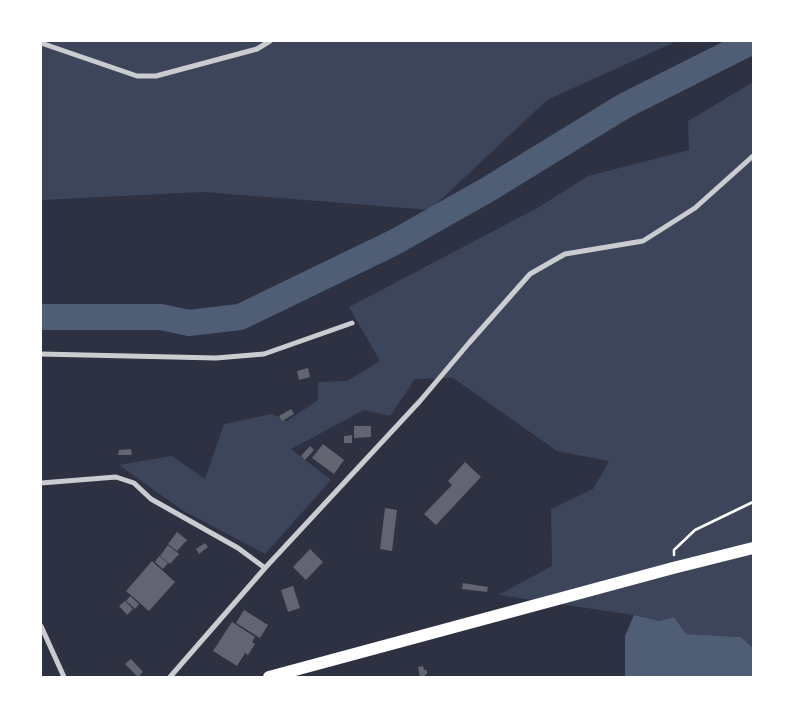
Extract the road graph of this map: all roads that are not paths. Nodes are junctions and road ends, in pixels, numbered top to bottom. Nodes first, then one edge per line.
1 (270, 41) edge
2 (41, 43) edge
3 (753, 156) edge
4 (352, 323) dead end
5 (41, 354) edge
6 (41, 483) edge
7 (753, 548) edge
8 (265, 568) junction
9 (41, 626) edge
10 (64, 677) edge
11 (170, 677) edge
12 (269, 677) edge

1 - 2 street
3 - 8 street
4 - 5 street
6 - 8 street
7 - 12 main road
8 - 11 street
9 - 10 street

